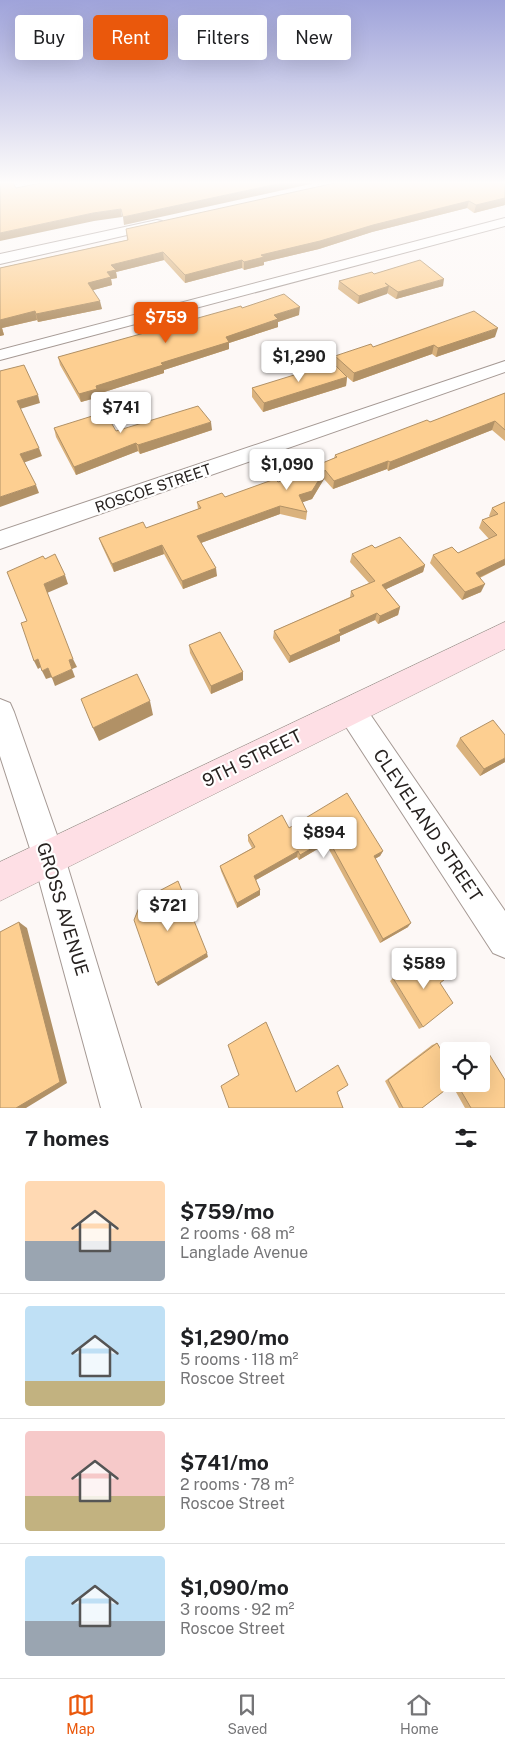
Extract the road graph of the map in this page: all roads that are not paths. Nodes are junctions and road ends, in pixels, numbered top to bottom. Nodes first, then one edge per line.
1 (109, 235) edge
2 (457, 235) edge
3 (0, 259) edge
4 (0, 355) edge
5 (505, 366) edge
6 (0, 540) edge
7 (505, 635) edge
8 (351, 710) junction
9 (0, 712) edge
10 (49, 858) junction
11 (0, 882) edge
12 (505, 941) edge
13 (121, 1108) edge

1 - 3 street
2 - 4 street
5 - 6 street, ROSCOE STREET
7 - 8 street, 9TH STREET
8 - 10 street, 9TH STREET
8 - 12 street, CLEVELAND STREET
9 - 10 street, GROSS AVENUE
10 - 11 street, 9TH STREET
10 - 13 street, GROSS AVENUE

